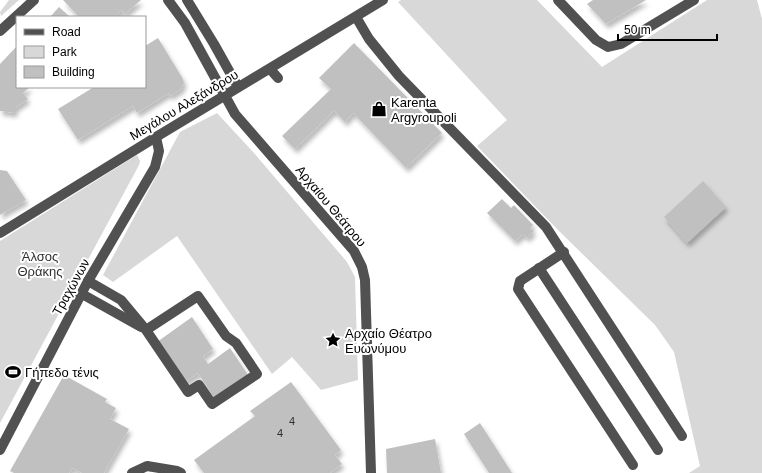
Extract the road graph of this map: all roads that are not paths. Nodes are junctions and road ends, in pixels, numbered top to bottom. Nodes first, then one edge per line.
1 (34, 0) edge
2 (168, 0) edge
3 (187, 0) edge
4 (383, 0) edge
5 (558, 0) edge
6 (694, 0) edge
7 (356, 17) junction
8 (0, 30) edge
9 (270, 68) junction
10 (278, 78) dead end
11 (238, 87) junction
12 (224, 96) junction
13 (156, 137) junction
14 (0, 233) edge
15 (564, 252) junction
16 (539, 268) junction
17 (88, 281) junction
18 (82, 294) junction
19 (146, 330) junction
20 (682, 436) dead end
21 (0, 450) edge
22 (658, 450) dead end
23 (633, 464) dead end
24 (132, 473) edge
25 (181, 473) edge
26 (371, 473) edge

1 - 8 street
2 - 12 street, Αρχαίου Θεάτρου
3 - 11 street
4 - 7 street, Μεγάλου Αλεξάνδρου
5 - 6 street
7 - 9 street, Μεγάλου Αλεξάνδρου
7 - 15 street
9 - 10 street
9 - 11 street, Μεγάλου Αλεξάνδρου
11 - 12 street, Μεγάλου Αλεξάνδρου
12 - 13 street, Μεγάλου Αλεξάνδρου
12 - 26 street, Αρχαίου Θεάτρου
13 - 14 street, Μεγάλου Αλεξάνδρου
13 - 17 street, Τραχώνων
15 - 16 street
15 - 20 street
16 - 22 street
16 - 23 street
17 - 18 street, Τραχώνων
17 - 19 street
18 - 19 street
18 - 21 street, Τραχώνων
19 - 19 street
24 - 25 street

